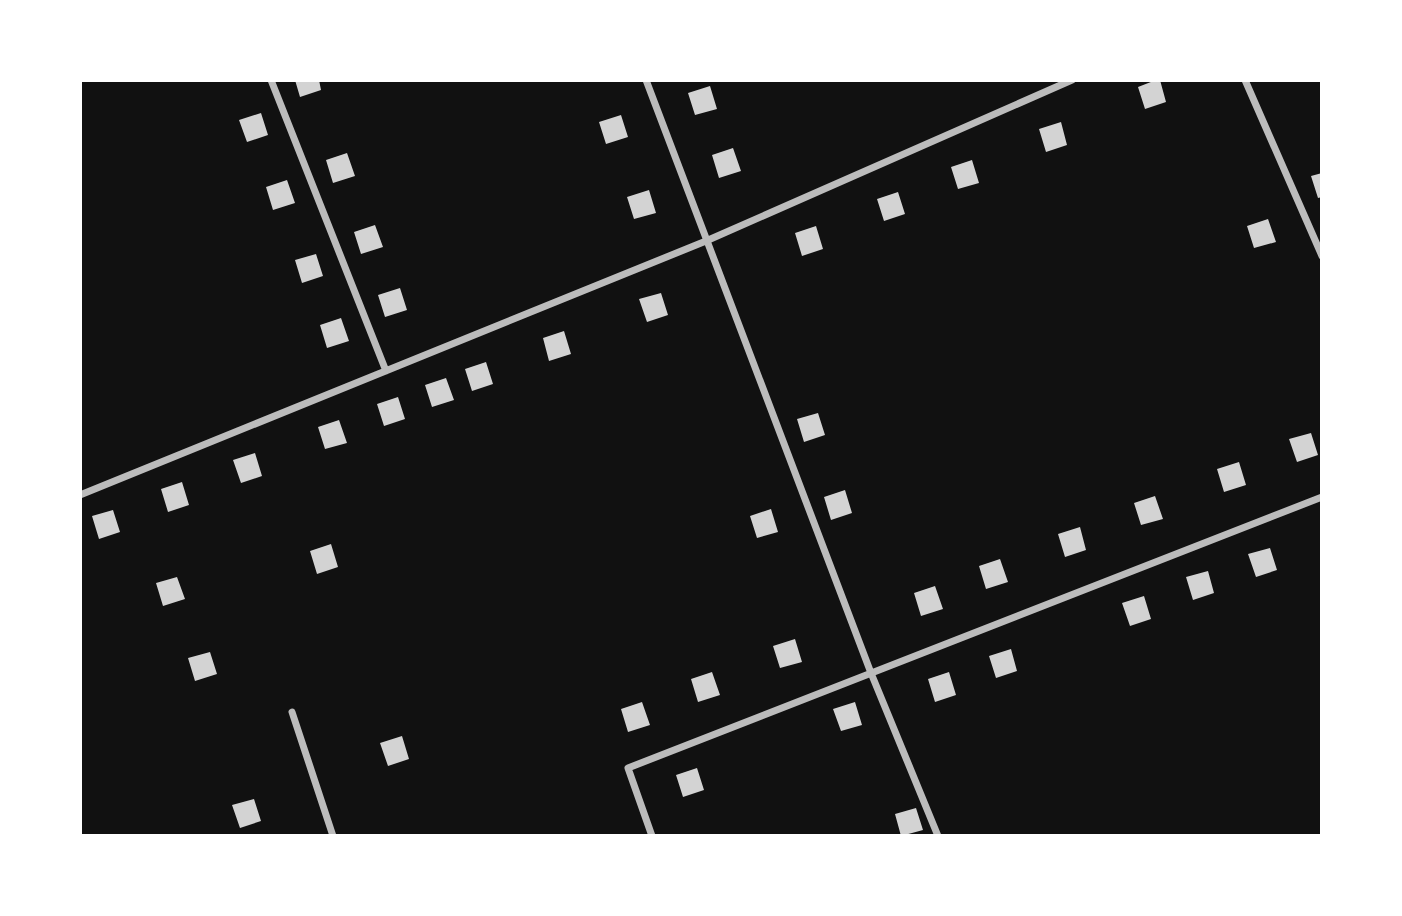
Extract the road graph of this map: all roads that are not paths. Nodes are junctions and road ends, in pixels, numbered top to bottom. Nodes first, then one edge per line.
1 (271, 80) edge
2 (646, 80) edge
3 (1072, 80) edge
4 (1245, 80) edge
5 (706, 241) junction
6 (1321, 256) edge
7 (386, 371) junction
8 (80, 495) edge
9 (1321, 497) edge
10 (871, 673) junction
11 (292, 712) dead end
12 (333, 835) edge
13 (652, 835) edge
14 (938, 835) edge

1 - 7 street
2 - 5 street
3 - 5 street
4 - 6 street
5 - 7 street
5 - 10 street
7 - 8 street
9 - 10 street
10 - 13 street
10 - 14 street
11 - 12 street

